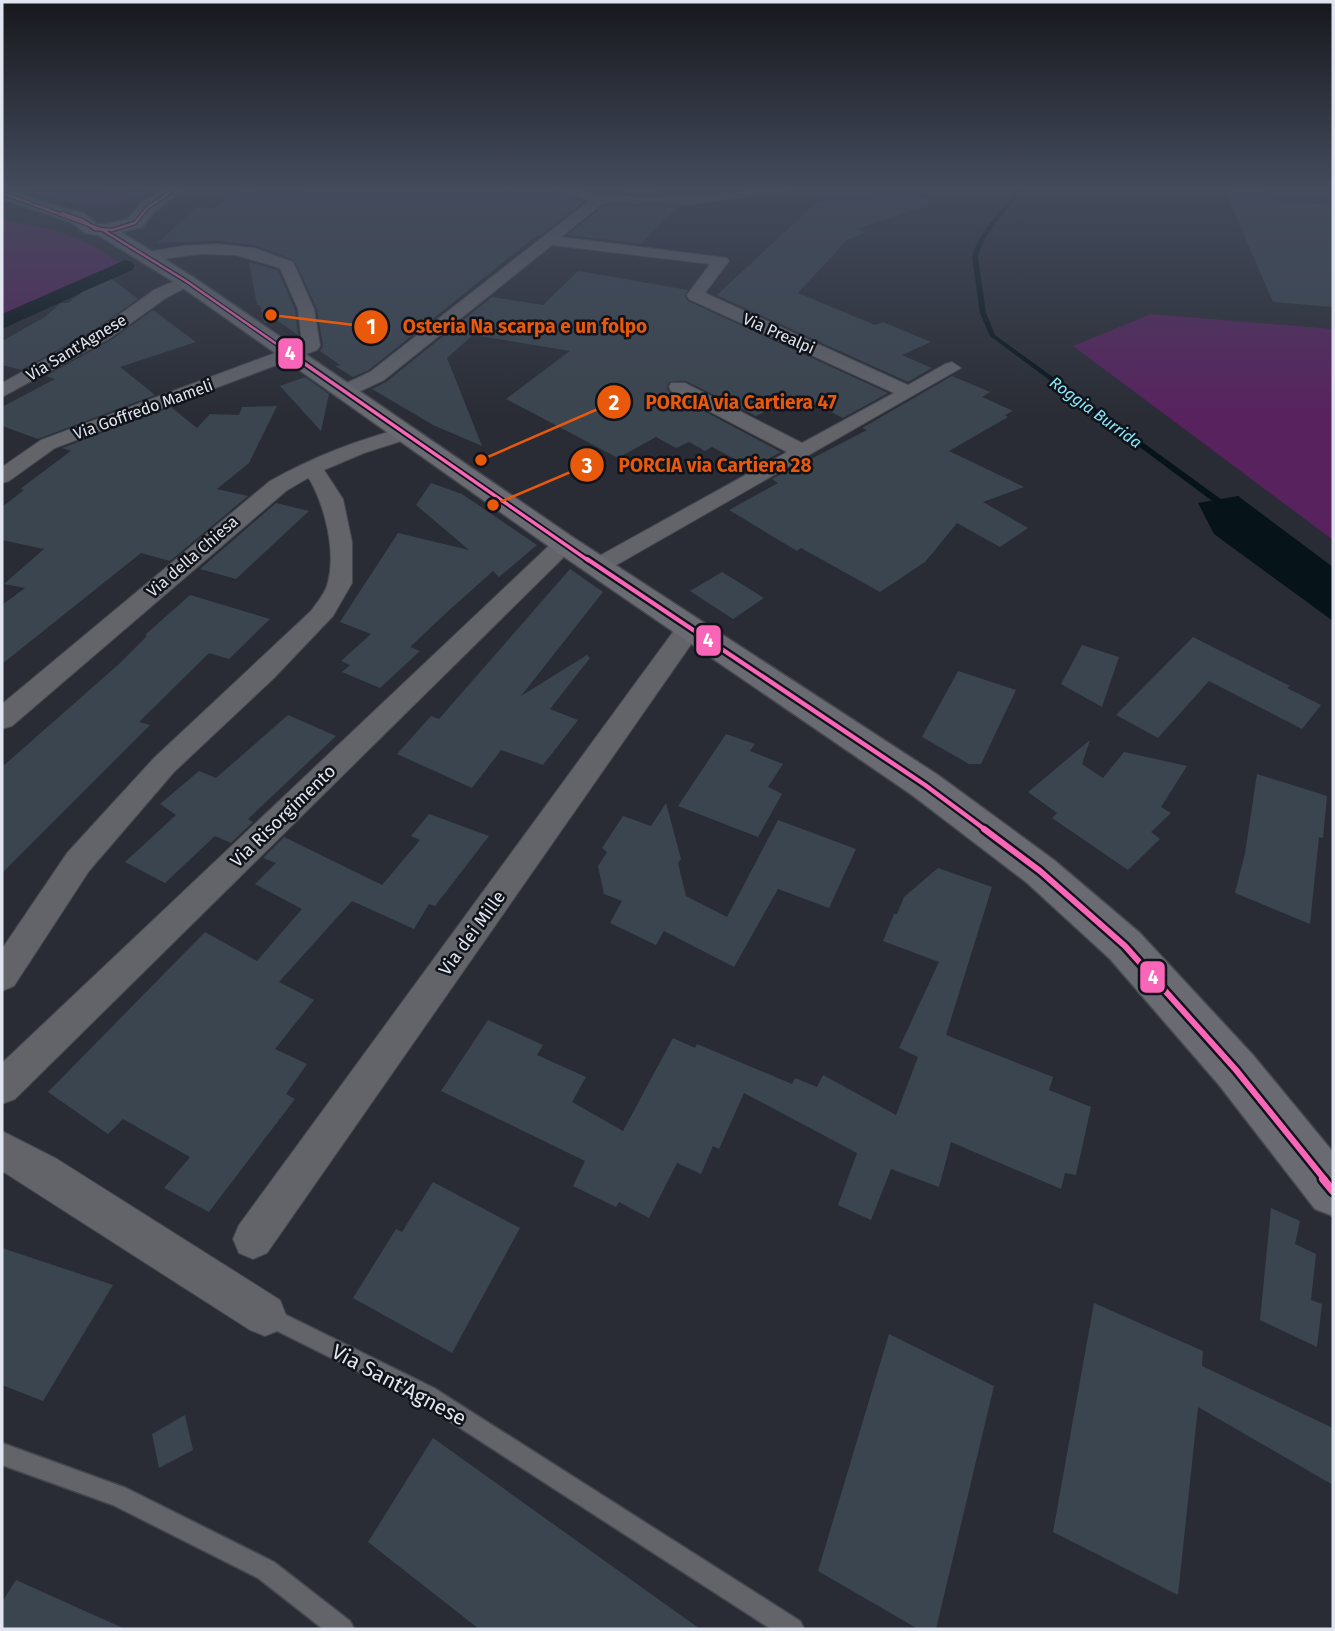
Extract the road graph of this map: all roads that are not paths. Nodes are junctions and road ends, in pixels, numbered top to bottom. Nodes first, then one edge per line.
1 (161, 265) edge
2 (287, 265) edge
3 (516, 265) edge
4 (718, 265) edge
5 (186, 281) junction
6 (293, 355) junction
7 (953, 369) dead end
8 (678, 387) dead end
9 (2, 391) edge
10 (345, 391) junction
11 (908, 392) junction
12 (407, 433) junction
13 (803, 452) junction
14 (308, 468) junction
15 (2, 477) edge
16 (564, 544) junction
17 (598, 566) junction
18 (690, 627) junction
19 (2, 719) edge
20 (2, 976) edge
21 (2, 1087) edge
22 (2, 1150) edge
23 (1333, 1192) edge
24 (253, 1239) dead end
25 (265, 1315) joint
26 (2, 1454) edge
27 (342, 1629) edge
28 (792, 1629) edge

1 - 5 main road
2 - 6 street
3 - 10 street
4 - 11 street, Via Prealpi
5 - 6 main road
5 - 9 street, Via Sant'Agnese
6 - 10 main road
6 - 15 street, Via Goffredo Mameli
7 - 11 street
8 - 13 street
10 - 12 main road
11 - 13 street
12 - 14 street, Via della Chiesa
12 - 16 main road
13 - 17 street
14 - 19 street, Via della Chiesa
14 - 20 street
16 - 17 main road
16 - 21 street, Via Risorgimento
17 - 18 main road
18 - 23 main road
18 - 24 street, Via dei Mille
22 - 25 street, Via Sant'Agnese
25 - 28 lane, Via Sant'Agnese
26 - 27 lane

